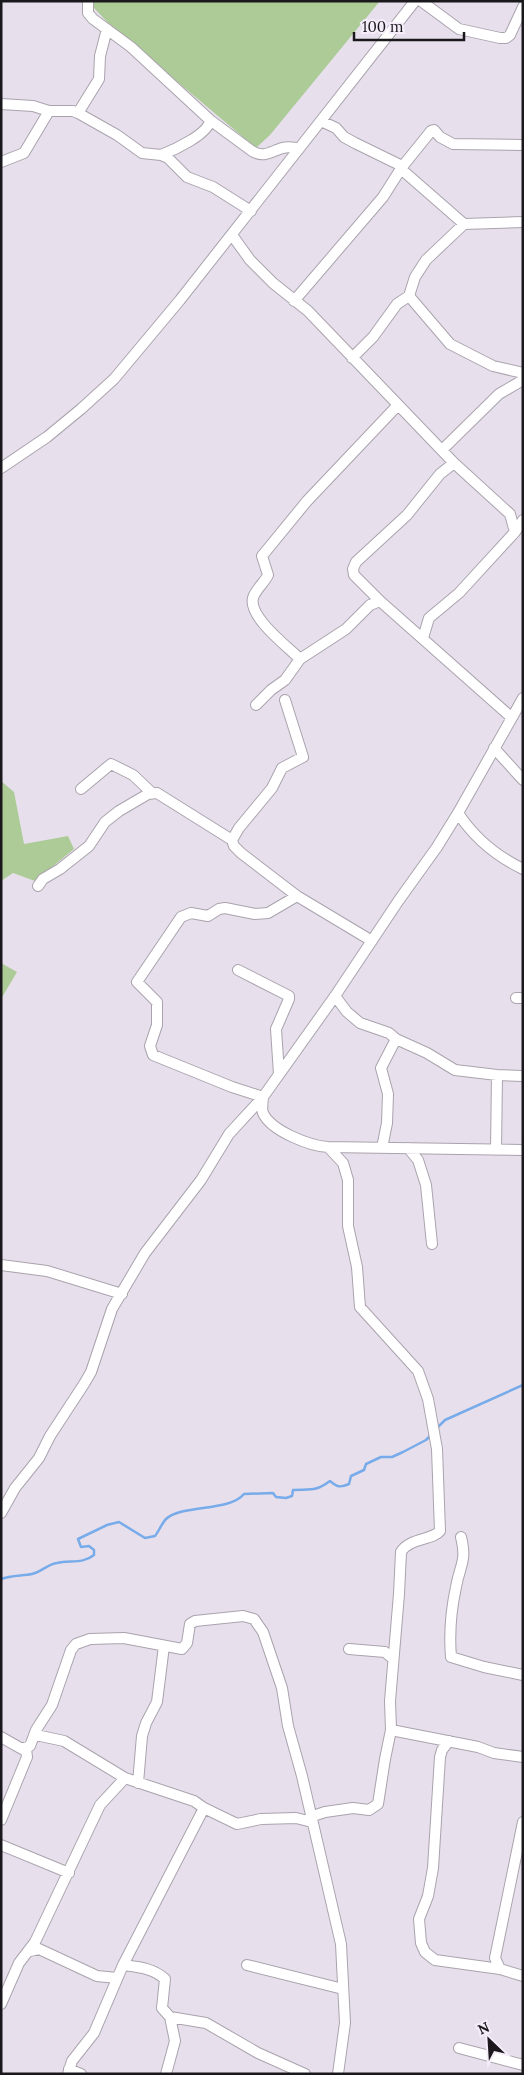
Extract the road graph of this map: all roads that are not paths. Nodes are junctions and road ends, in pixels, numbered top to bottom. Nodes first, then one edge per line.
1 (88, 1) edge
2 (415, 1) edge
3 (420, 1) edge
4 (523, 7) edge
5 (107, 29) junction
6 (1, 104) edge
7 (49, 111) junction
8 (78, 113) junction
9 (210, 120) junction
10 (321, 121) junction
11 (523, 145) edge
12 (299, 149) junction
13 (161, 155) junction
14 (1, 162) edge
15 (401, 168) junction
16 (251, 211) junction
17 (523, 222) edge
18 (464, 224) junction
19 (232, 235) junction
20 (409, 296) junction
21 (294, 301) junction
22 (352, 358) junction
23 (523, 373) edge
24 (523, 380) edge
25 (398, 405) junction
26 (442, 450) junction
27 (454, 463) junction
28 (1, 468) edge
29 (523, 520) edge
30 (516, 532) junction
31 (380, 601) junction
32 (423, 638) junction
33 (300, 659) junction
34 (523, 698) edge
35 (285, 700) dead end
36 (256, 705) dead end
37 (511, 717) junction
38 (494, 748) junction
39 (523, 780) edge
40 (81, 789) dead end
41 (152, 793) junction
42 (458, 814) junction
43 (232, 840) junction
44 (523, 869) edge
45 (38, 886) dead end
46 (297, 896) junction
47 (372, 941) junction
48 (238, 970) dead end
49 (335, 996) junction
50 (396, 1040) junction
51 (279, 1074) junction
52 (497, 1076) junction
53 (523, 1076) edge
54 (263, 1097) junction
55 (328, 1147) junction
56 (382, 1148) junction
57 (408, 1148) junction
58 (496, 1150) junction
59 (523, 1150) edge
60 (432, 1244) dead end
61 (1, 1265) edge
62 (122, 1294) junction
63 (1, 1512) edge
64 (461, 1537) dead end
65 (164, 1646) junction
66 (349, 1649) dead end
67 (392, 1658) junction
68 (523, 1675) edge
69 (391, 1730) junction
70 (36, 1735) junction
71 (1, 1737) edge
72 (449, 1741) junction
73 (26, 1749) junction
74 (523, 1757) edge
75 (125, 1778) junction
76 (138, 1783) junction
77 (204, 1808) junction
78 (311, 1819) junction
79 (1, 1820) edge
80 (522, 1830) edge
81 (1, 1845) edge
82 (69, 1872) junction
83 (35, 1948) junction
84 (123, 1965) junction
85 (247, 1965) dead end
86 (500, 1969) junction
87 (523, 1976) edge
88 (117, 1978) junction
89 (343, 1989) junction
90 (1, 2004) edge
91 (170, 2017) junction
92 (459, 2048) dead end
93 (523, 2065) edge
94 (69, 2071) edge
95 (81, 2074) edge
96 (166, 2074) edge
97 (305, 2074) edge
98 (338, 2074) edge

1 - 5 street
2 - 10 street
3 - 4 street
5 - 8 street
5 - 9 street
6 - 7 street
7 - 8 street
7 - 14 street
8 - 13 street
9 - 12 street
9 - 13 street
10 - 12 street
10 - 15 street
11 - 15 street
12 - 16 street
13 - 16 street
15 - 18 street
15 - 21 street
16 - 19 street
17 - 18 street
18 - 20 street
19 - 21 street
19 - 28 street
20 - 22 street
20 - 23 street
21 - 22 street
22 - 25 street
24 - 26 street
25 - 26 street
25 - 33 street
26 - 27 street
27 - 30 street
27 - 31 street
29 - 30 street
30 - 32 street
31 - 32 street
31 - 33 street
32 - 37 street
33 - 36 street
34 - 37 street
35 - 43 street
37 - 38 street
38 - 39 street
38 - 42 street
40 - 41 street
41 - 43 street
41 - 45 street
42 - 44 street
42 - 47 street
43 - 46 street
46 - 47 street
46 - 54 street
47 - 49 street
48 - 51 street
49 - 50 street
49 - 51 street
50 - 52 street
50 - 56 street
51 - 54 street
52 - 53 street
52 - 58 street
54 - 55 street
54 - 62 street
55 - 56 street
55 - 67 street
56 - 57 street
57 - 58 street
57 - 60 street
58 - 59 street
61 - 62 street
62 - 63 street
64 - 68 street
65 - 70 street
65 - 76 street
65 - 78 street
66 - 67 street
67 - 69 street
69 - 72 street
69 - 78 street
70 - 73 street
70 - 75 street
71 - 73 street
72 - 74 street
72 - 86 street
73 - 79 street
75 - 76 street
75 - 82 street
76 - 77 street
77 - 78 street
77 - 84 street
78 - 89 street
80 - 86 street
81 - 82 street
82 - 83 street
83 - 88 street
83 - 90 street
84 - 88 street
84 - 91 street
85 - 89 street
86 - 87 street
88 - 94 street
89 - 98 street
91 - 96 street
91 - 97 street
92 - 93 street
94 - 95 street

